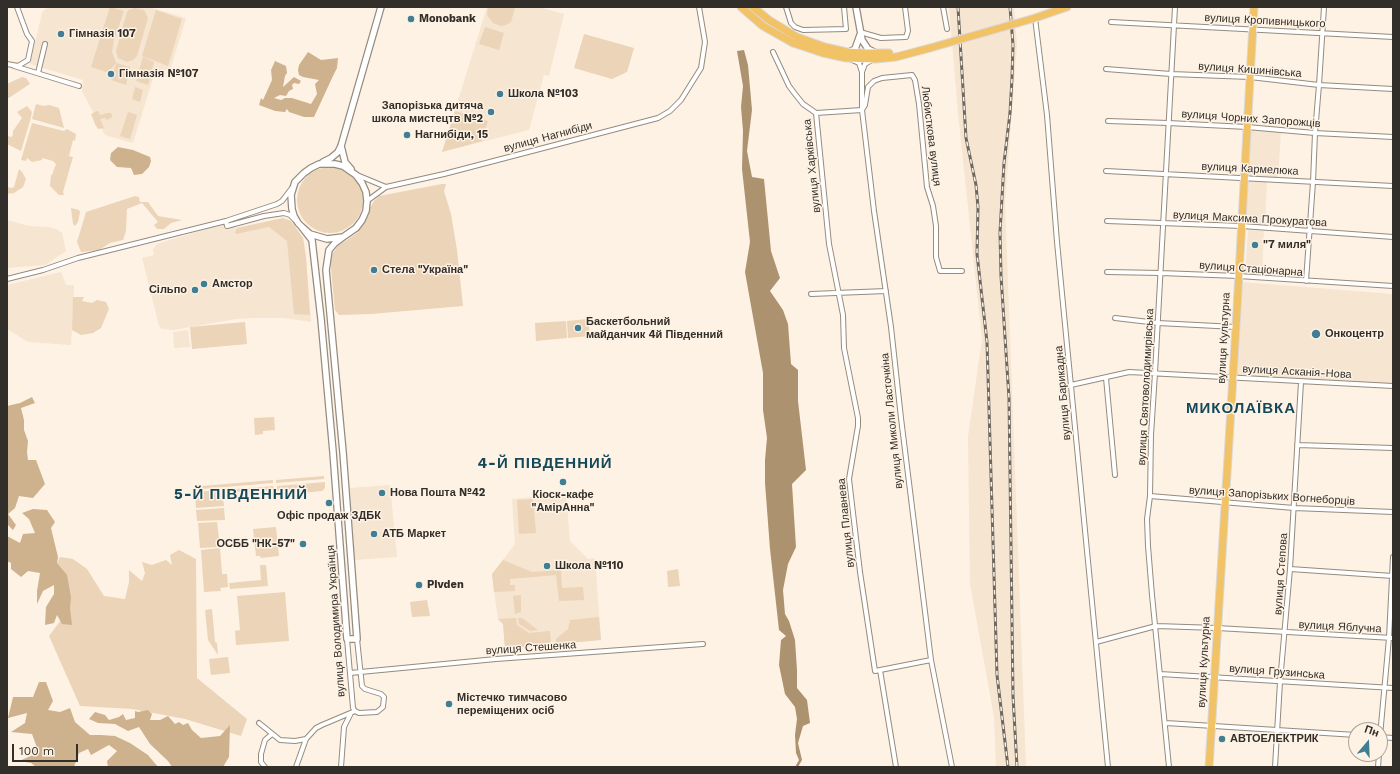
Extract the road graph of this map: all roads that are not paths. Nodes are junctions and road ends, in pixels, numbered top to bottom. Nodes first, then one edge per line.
1 (17, 7) edge
2 (381, 7) edge
3 (700, 7) edge
4 (741, 7) edge
5 (753, 7) edge
6 (786, 7) edge
7 (844, 7) edge
8 (856, 7) edge
9 (905, 7) edge
10 (942, 7) edge
11 (1065, 7) edge
12 (1175, 7) edge
13 (1254, 7) edge
14 (1324, 7) edge
15 (1035, 18) junction
16 (1111, 22) dead end
17 (1174, 25) junction
18 (947, 29) dead end
19 (1253, 29) junction
20 (1322, 33) junction
21 (860, 34) junction
22 (1393, 37) edge
23 (44, 44) dead end
24 (773, 52) dead end
25 (846, 55) junction
26 (877, 56) junction
27 (1106, 69) dead end
28 (38, 72) junction
29 (862, 72) junction
30 (1171, 74) junction
31 (1250, 77) junction
32 (1319, 85) junction
33 (79, 86) dead end
34 (1393, 89) edge
35 (862, 110) junction
36 (816, 113) junction
37 (1108, 121) dead end
38 (1168, 123) junction
39 (1247, 127) junction
40 (1315, 133) junction
41 (1393, 137) edge
42 (340, 146) junction
43 (319, 164) junction
44 (1106, 171) dead end
45 (1166, 174) junction
46 (356, 175) junction
47 (1244, 178) junction
48 (1313, 182) junction
49 (293, 186) junction
50 (1393, 186) edge
51 (386, 187) junction
52 (367, 202) junction
53 (1107, 221) dead end
54 (227, 223) junction
55 (1163, 223) junction
56 (301, 226) junction
57 (1242, 226) junction
58 (1310, 232) junction
59 (343, 237) junction
60 (1393, 237) edge
61 (962, 270) dead end
62 (1107, 272) dead end
63 (1161, 273) junction
64 (1238, 276) junction
65 (7, 279) edge
66 (1306, 281) junction
67 (1393, 286) edge
68 (886, 291) junction
69 (838, 292) junction
70 (811, 294) dead end
71 (1115, 318) dead end
72 (1158, 323) junction
73 (1236, 327) junction
74 (1155, 373) junction
75 (1106, 378) junction
76 (1233, 378) junction
77 (1301, 382) junction
78 (1071, 385) junction
79 (1393, 386) edge
80 (1298, 445) junction
81 (1393, 448) edge
82 (1115, 475) dead end
83 (1150, 496) junction
84 (1225, 503) junction
85 (1294, 508) junction
86 (1393, 512) edge
87 (1393, 557) edge
88 (1290, 569) junction
89 (1392, 576) edge
90 (1156, 626) junction
91 (1217, 628) junction
92 (1286, 633) junction
93 (1391, 638) edge
94 (347, 639) junction
95 (357, 639) junction
96 (1096, 642) junction
97 (703, 644) dead end
98 (931, 660) junction
99 (880, 670) junction
100 (360, 672) junction
101 (350, 673) junction
102 (1160, 674) junction
103 (1215, 676) junction
104 (1280, 682) junction
105 (1384, 687) junction
106 (1393, 688) edge
107 (353, 712) junction
108 (1381, 722) edge
109 (1166, 723) junction
110 (259, 724) dead end
111 (1212, 726) junction
112 (1277, 730) junction
113 (272, 734) junction
114 (1348, 734) edge
115 (306, 739) junction
116 (265, 767) edge
117 (296, 767) edge
118 (341, 767) edge
119 (896, 767) edge
120 (952, 767) edge
121 (1108, 767) edge
122 (1169, 767) edge
123 (1209, 767) edge
124 (1275, 767) edge

1 - 28 street
2 - 42 street
3 - 51 street, вулиця Нагнибіди
4 - 25 main road
5 - 25 main road
6 - 7 street
8 - 21 street
9 - 21 street
10 - 18 street
11 - 15 main road
12 - 17 street, вулиця Святоволодимирівська
13 - 19 main road, вулиця Культурна
14 - 20 street
15 - 26 main road, bridge
15 - 78 street, вулиця Барикадна
16 - 17 street, вулиця Кропивницького
17 - 19 street, вулиця Кропивницького
17 - 30 street, вулиця Святоволодимирівська
19 - 20 street, вулиця Кропивницького
19 - 31 main road, вулиця Культурна
20 - 22 street, вулиця Кропивницького
20 - 32 street
21 - 25 street
21 - 26 street
23 - 28 street
24 - 36 street, вулиця Харківська
25 - 26 main road
25 - 29 street
26 - 29 street
27 - 30 street, вулиця Кишинівська
28 - 33 street
29 - 35 street, вулиця Миколи Ласточкіна
30 - 31 street, вулиця Кишинівська
30 - 38 street, вулиця Святоволодимирівська
31 - 32 street, вулиця Кишинівська
31 - 39 main road, вулиця Культурна
32 - 34 street, вулиця Кишинівська
32 - 40 street
35 - 36 street
35 - 61 street, Любисткова вулиця
35 - 68 street, вулиця Миколи Ласточкіна
36 - 69 street, вулиця Харківська
37 - 38 street, вулиця Чорних Запорожців
38 - 39 street, вулиця Чорних Запорожців
38 - 45 street, вулиця Святоволодимирівська
39 - 40 street, вулиця Чорних Запорожців
39 - 47 main road, вулиця Культурна
40 - 41 street, вулиця Чорних Запорожців
40 - 48 street
42 - 43 street
42 - 46 street
43 - 46 street
43 - 49 street
44 - 45 street, вулиця Кармелюка
45 - 47 street, вулиця Кармелюка
45 - 55 street, вулиця Святоволодимирівська
46 - 51 street
46 - 52 street
47 - 48 street, вулиця Кармелюка
47 - 57 main road, вулиця Культурна
48 - 50 street, вулиця Кармелюка
48 - 58 street
49 - 54 street
49 - 56 street, вулиця Володимира Українця
51 - 52 street, вулиця Нагнибіди
52 - 59 street, вулиця Володимира Українця
53 - 55 street, вулиця Максима Прокуратова
54 - 56 street
54 - 65 street
55 - 57 street, вулиця Максима Прокуратова
55 - 63 street, вулиця Святоволодимирівська
56 - 59 street, вулиця Володимира Українця
56 - 94 street, вулиця Володимира Українця
57 - 58 street, вулиця Максима Прокуратова
57 - 64 main road, вулиця Культурна
58 - 60 street, вулиця Максима Прокуратова
58 - 66 street
59 - 95 street, вулиця Володимира Українця
62 - 63 street, вулиця Стаціонарна
63 - 64 street, вулиця Стаціонарна
63 - 72 street, вулиця Святоволодимирівська
64 - 66 street, вулиця Стаціонарна
64 - 73 main road, вулиця Культурна
66 - 67 street, вулиця Стаціонарна
68 - 69 street
68 - 98 street, вулиця Миколи Ласточкіна
69 - 70 street
69 - 99 street, вулиця Плавнева
71 - 72 street
72 - 73 street
72 - 74 street, вулиця Святоволодимирівська
73 - 76 main road, вулиця Культурна
74 - 75 street, вулиця Асканія-Нова
74 - 76 street, вулиця Асканія-Нова
74 - 83 street, вулиця Святоволодимирівська
75 - 78 street, вулиця Асканія-Нова
75 - 82 street
76 - 77 street, вулиця Асканія-Нова
76 - 84 main road, вулиця Культурна
77 - 79 street, вулиця Асканія-Нова
77 - 80 street, вулиця Степова
78 - 96 street, вулиця Барикадна
80 - 81 street
80 - 85 street, вулиця Степова
83 - 84 street, вулиця Запорізьких Вогнеборців
83 - 90 street, вулиця Святоволодимирівська
84 - 85 street, вулиця Запорізьких Вогнеборців
84 - 91 main road, вулиця Культурна
85 - 86 street, вулиця Запорізьких Вогнеборців
85 - 88 street, вулиця Степова
87 - 89 street
88 - 89 street
88 - 92 street, вулиця Степова
89 - 93 street
90 - 91 street, вулиця Яблучна
90 - 96 street, вулиця Яблучна
90 - 102 street, вулиця Святоволодимирівська
91 - 92 street, вулиця Яблучна
91 - 103 main road, вулиця Культурна
92 - 93 street, вулиця Яблучна
92 - 104 street, вулиця Степова
93 - 105 street
94 - 95 street
94 - 101 street, вулиця Володимира Українця
95 - 100 street, вулиця Володимира Українця
96 - 121 street, вулиця Барикадна
97 - 100 street, вулиця Стешенка
98 - 99 street
98 - 120 street, вулиця Миколи Ласточкіна
99 - 119 street
100 - 101 street, вулиця Стешенка
100 - 107 street, вулиця Володимира Українця
101 - 107 street, вулиця Володимира Українця
102 - 103 street, вулиця Грузинська
102 - 109 street, вулиця Святоволодимирівська
103 - 104 street, вулиця Грузинська
103 - 111 main road, вулиця Культурна
104 - 105 street, вулиця Грузинська
104 - 112 street, вулиця Степова
105 - 106 street, вулиця Грузинська
105 - 108 street
107 - 115 street
107 - 118 street
109 - 111 street
109 - 122 street, вулиця Святоволодимирівська
110 - 113 street
111 - 112 street
111 - 123 main road, вулиця Культурна
112 - 114 street
112 - 124 street, вулиця Степова
113 - 115 street
113 - 116 street
115 - 117 street

